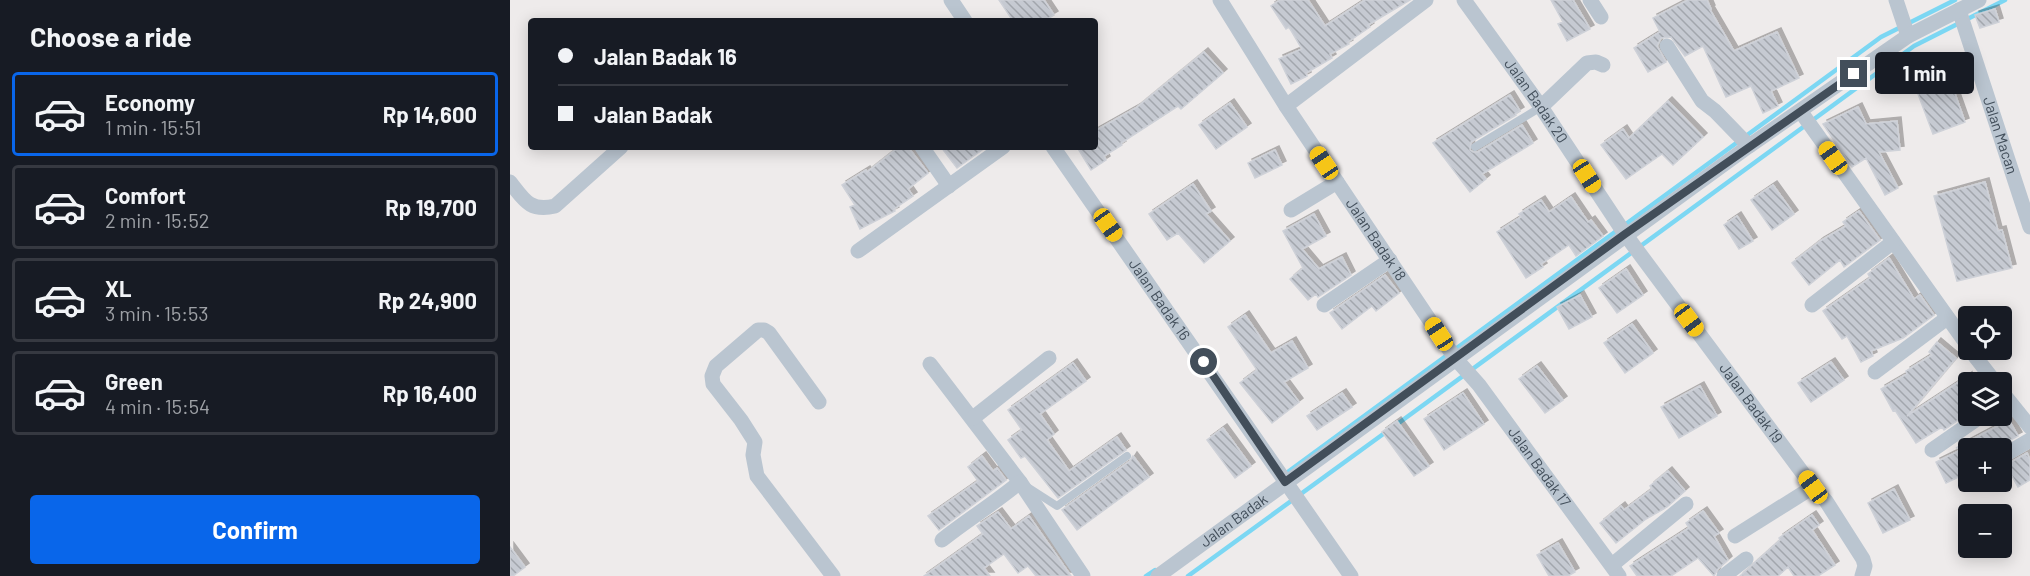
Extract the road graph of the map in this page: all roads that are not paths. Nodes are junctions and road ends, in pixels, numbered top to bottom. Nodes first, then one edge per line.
1 (951, 0) edge
2 (1220, 0) edge
3 (1426, 0) edge
4 (1464, 0) edge
5 (1590, 0) edge
6 (1896, 0) edge
7 (1978, 0) edge
8 (1959, 10) junction
9 (1601, 17) dead end
10 (963, 18) edge
11 (1908, 36) junction
12 (1667, 46) dead end
13 (1603, 64) dead end
14 (1286, 106) junction
15 (1541, 107) junction
16 (1801, 112) junction
17 (1749, 146) junction
18 (1475, 147) dead end
19 (618, 150) edge
20 (924, 150) edge
21 (999, 150) edge
22 (1055, 150) edge
23 (510, 182) edge
24 (1337, 182) junction
25 (949, 186) junction
26 (1291, 210) dead end
27 (2030, 228) edge
28 (1625, 234) junction
29 (1893, 242) junction
30 (858, 251) dead end
31 (1390, 260) junction
32 (1324, 305) dead end
33 (1812, 305) dead end
34 (1947, 318) junction
35 (1958, 333) edge
36 (1049, 358) dead end
37 (1455, 358) junction
38 (1978, 360) edge
39 (930, 363) dead end
40 (1875, 372) dead end
41 (1987, 372) edge
42 (819, 402) dead end
43 (2012, 407) edge
44 (973, 418) junction
45 (1967, 426) edge
46 (2030, 427) edge
47 (2030, 440) edge
48 (1932, 450) dead end
49 (2012, 451) edge
50 (1127, 456) dead end
51 (1285, 482) junction
52 (1020, 483) junction
53 (1813, 487) junction
54 (1686, 504) dead end
55 (1736, 536) dead end
56 (942, 540) dead end
57 (1746, 559) dead end
58 (1616, 570) edge
59 (832, 576) edge
60 (1083, 576) edge
61 (1158, 576) edge
62 (1351, 576) edge
63 (1724, 576) edge
64 (1862, 576) edge

1 - 10 street
2 - 14 street, Jalan Badak 18
3 - 14 street
4 - 15 street, Jalan Badak 20
5 - 9 street
6 - 11 street
7 - 8 street, Jalan Badak
8 - 11 street, Jalan Badak
8 - 27 street, Jalan Macan
11 - 16 street, Jalan Badak
12 - 17 street
13 - 15 street
14 - 24 street, Jalan Badak 18
15 - 18 lane
15 - 28 street, Jalan Badak 20
16 - 17 street, Jalan Badak
16 - 29 street
17 - 28 street, Jalan Badak
19 - 23 street
20 - 25 street
21 - 25 street
22 - 51 street, Jalan Badak 16
24 - 26 street
24 - 31 street, Jalan Badak 18
25 - 30 street
28 - 37 street, Jalan Badak
28 - 53 street, Jalan Badak 19
29 - 33 street
29 - 34 street
31 - 32 street
31 - 37 street, Jalan Badak 18
34 - 35 street
34 - 40 street
36 - 44 street
37 - 51 street, Jalan Badak
37 - 58 street, Jalan Badak 17
38 - 41 street
39 - 44 street
42 - 59 street
43 - 46 street
44 - 52 street
45 - 48 street
47 - 49 street
50 - 52 lane
51 - 61 street, Jalan Badak
51 - 62 street, Jalan Badak 16
52 - 56 street
52 - 60 street
53 - 55 street
53 - 64 street, Jalan Badak 19
54 - 58 street
57 - 63 street

